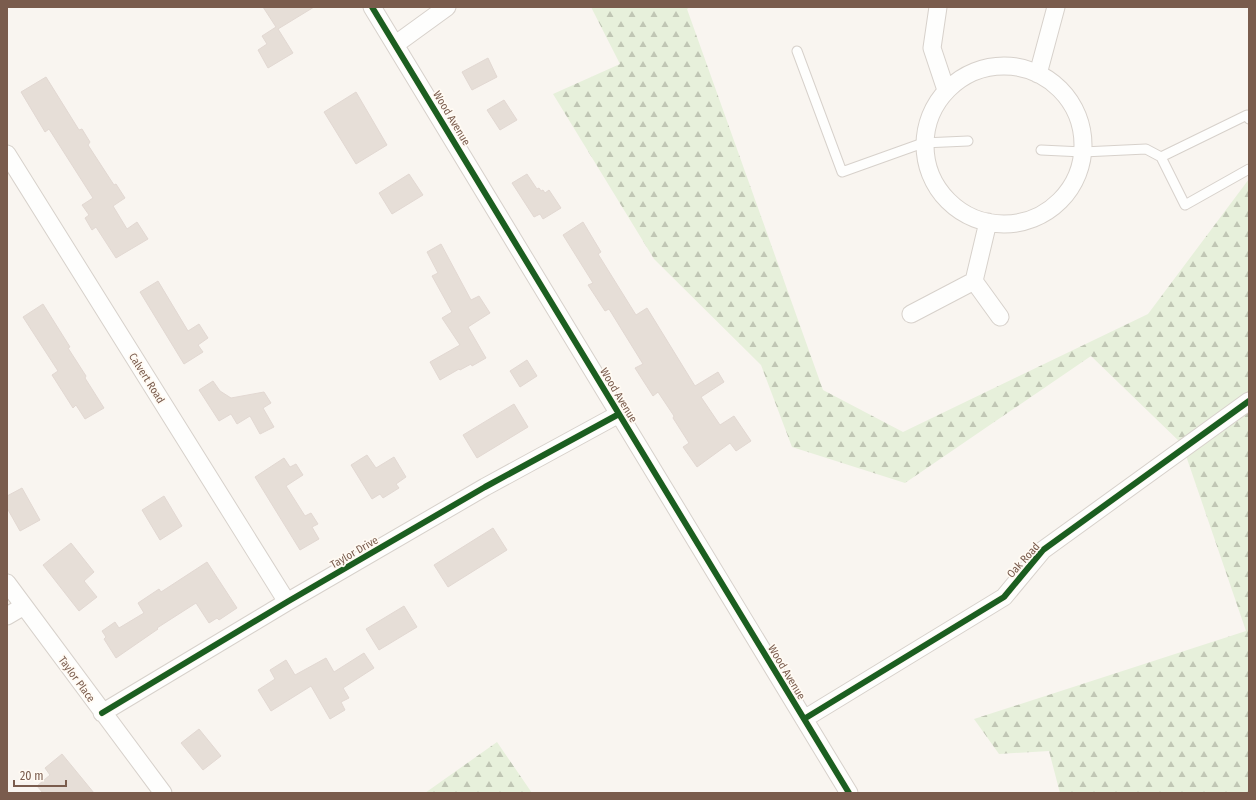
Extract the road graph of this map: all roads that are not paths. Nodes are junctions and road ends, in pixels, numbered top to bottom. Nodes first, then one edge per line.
1 (372, 7) edge
2 (447, 7) edge
3 (938, 7) edge
4 (1056, 7) edge
5 (396, 44) junction
6 (797, 51) dead end
7 (1038, 74) junction
8 (946, 90) junction
9 (1249, 119) edge
10 (968, 141) dead end
11 (923, 143) junction
12 (1041, 150) dead end
13 (1083, 152) junction
14 (7, 154) edge
15 (1161, 157) junction
16 (1249, 169) edge
17 (988, 222) junction
18 (974, 281) junction
19 (911, 314) dead end
20 (1000, 317) dead end
21 (1249, 402) edge
22 (619, 414) junction
23 (7, 583) edge
24 (287, 602) junction
25 (24, 606) junction
26 (7, 616) edge
27 (102, 713) junction
28 (804, 719) junction
29 (163, 793) edge
30 (849, 793) edge

1 - 5 street, Wood Avenue
2 - 5 street
3 - 8 street
4 - 7 street
5 - 22 street, Wood Avenue
6 - 11 lane
7 - 8 street
7 - 13 street
8 - 11 street
9 - 15 lane
10 - 11 lane
11 - 17 street
12 - 13 lane
13 - 15 lane
13 - 17 street
14 - 24 street, Calvert Road
15 - 16 lane
17 - 18 street
18 - 19 street
18 - 20 street
21 - 28 street, Oak Road
22 - 24 street, Taylor Drive
22 - 28 street, Wood Avenue
23 - 25 street, Taylor Place
24 - 27 street, Taylor Drive
25 - 26 street
25 - 27 street, Taylor Place
27 - 29 street, Taylor Place
28 - 30 street, Wood Avenue

